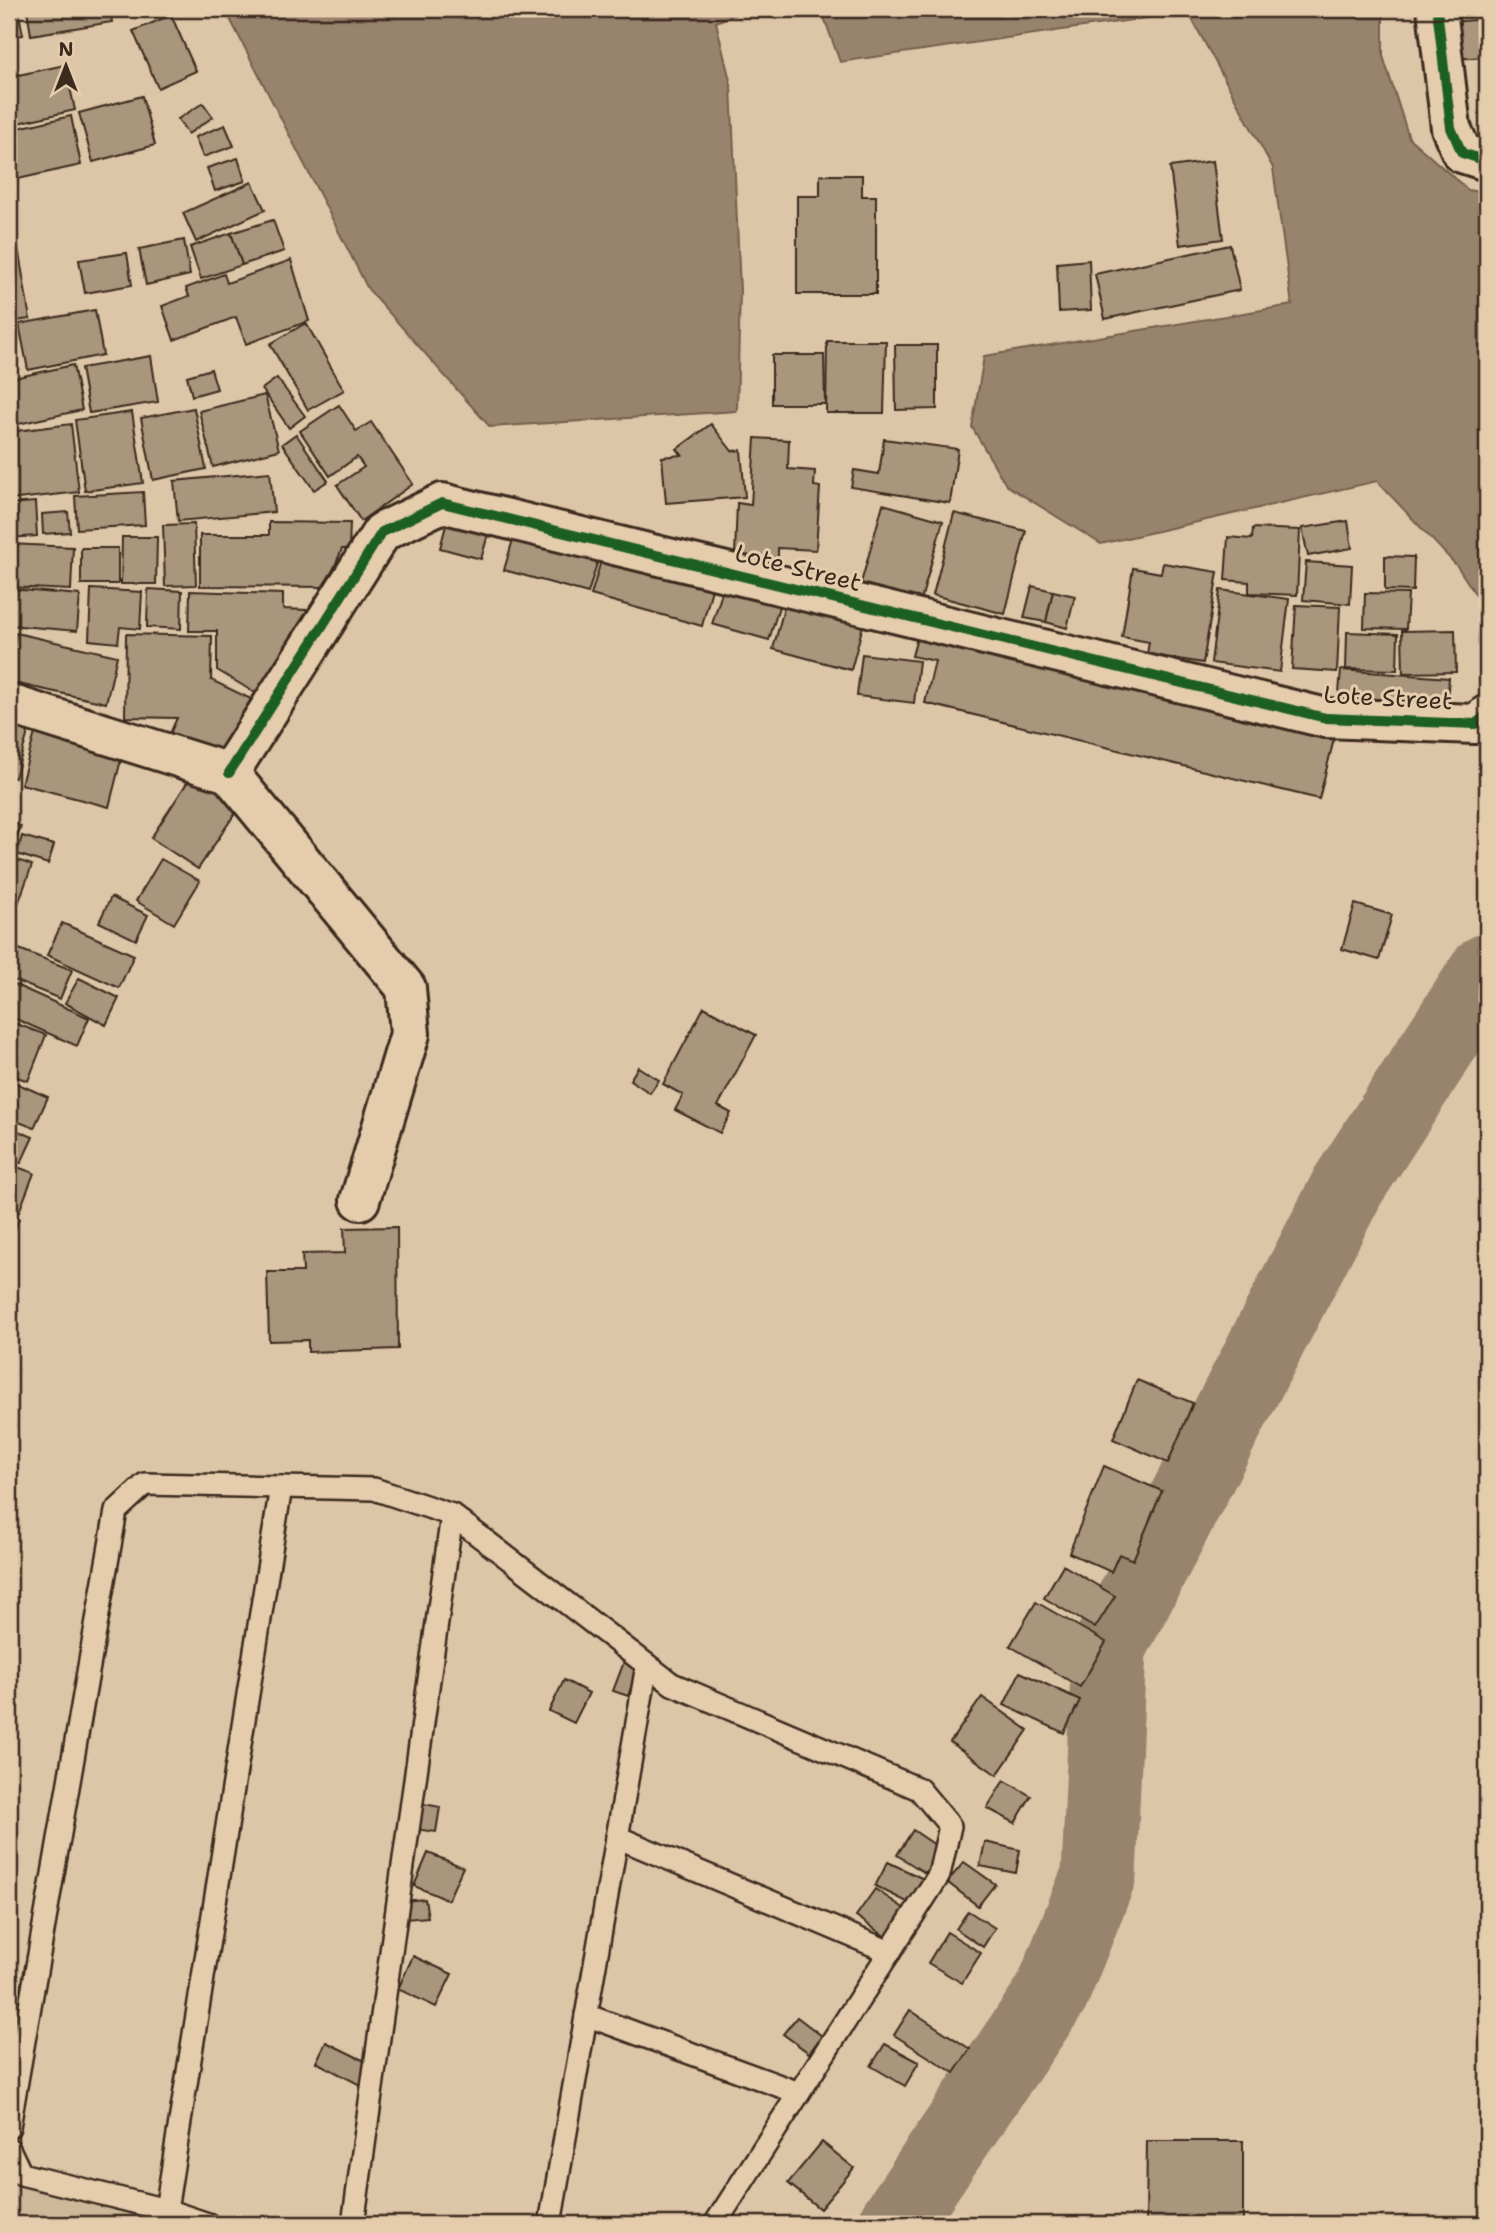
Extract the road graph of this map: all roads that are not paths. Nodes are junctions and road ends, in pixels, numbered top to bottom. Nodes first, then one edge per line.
1 (1437, 9) edge
2 (1487, 161) edge
3 (9, 704) edge
4 (1487, 715) edge
5 (229, 773) junction
6 (360, 1200) dead end
7 (281, 1487) junction
8 (452, 1515) junction
9 (647, 1665) junction
10 (617, 1837) junction
11 (890, 1952) junction
12 (586, 2015) junction
13 (799, 2094) junction
14 (9, 2127) edge
15 (9, 2149) edge
16 (166, 2210) junction
17 (208, 2224) edge
18 (353, 2224) edge
19 (550, 2224) edge
20 (715, 2224) edge

1 - 2 street
3 - 5 street
4 - 5 street, Lote Street
5 - 6 street
7 - 8 lane
7 - 14 lane
7 - 16 lane
8 - 9 lane
8 - 18 lane
9 - 10 lane
9 - 11 lane
10 - 11 lane
10 - 12 lane
11 - 13 lane
12 - 13 lane
12 - 19 lane
13 - 20 lane
15 - 16 lane
16 - 17 lane

